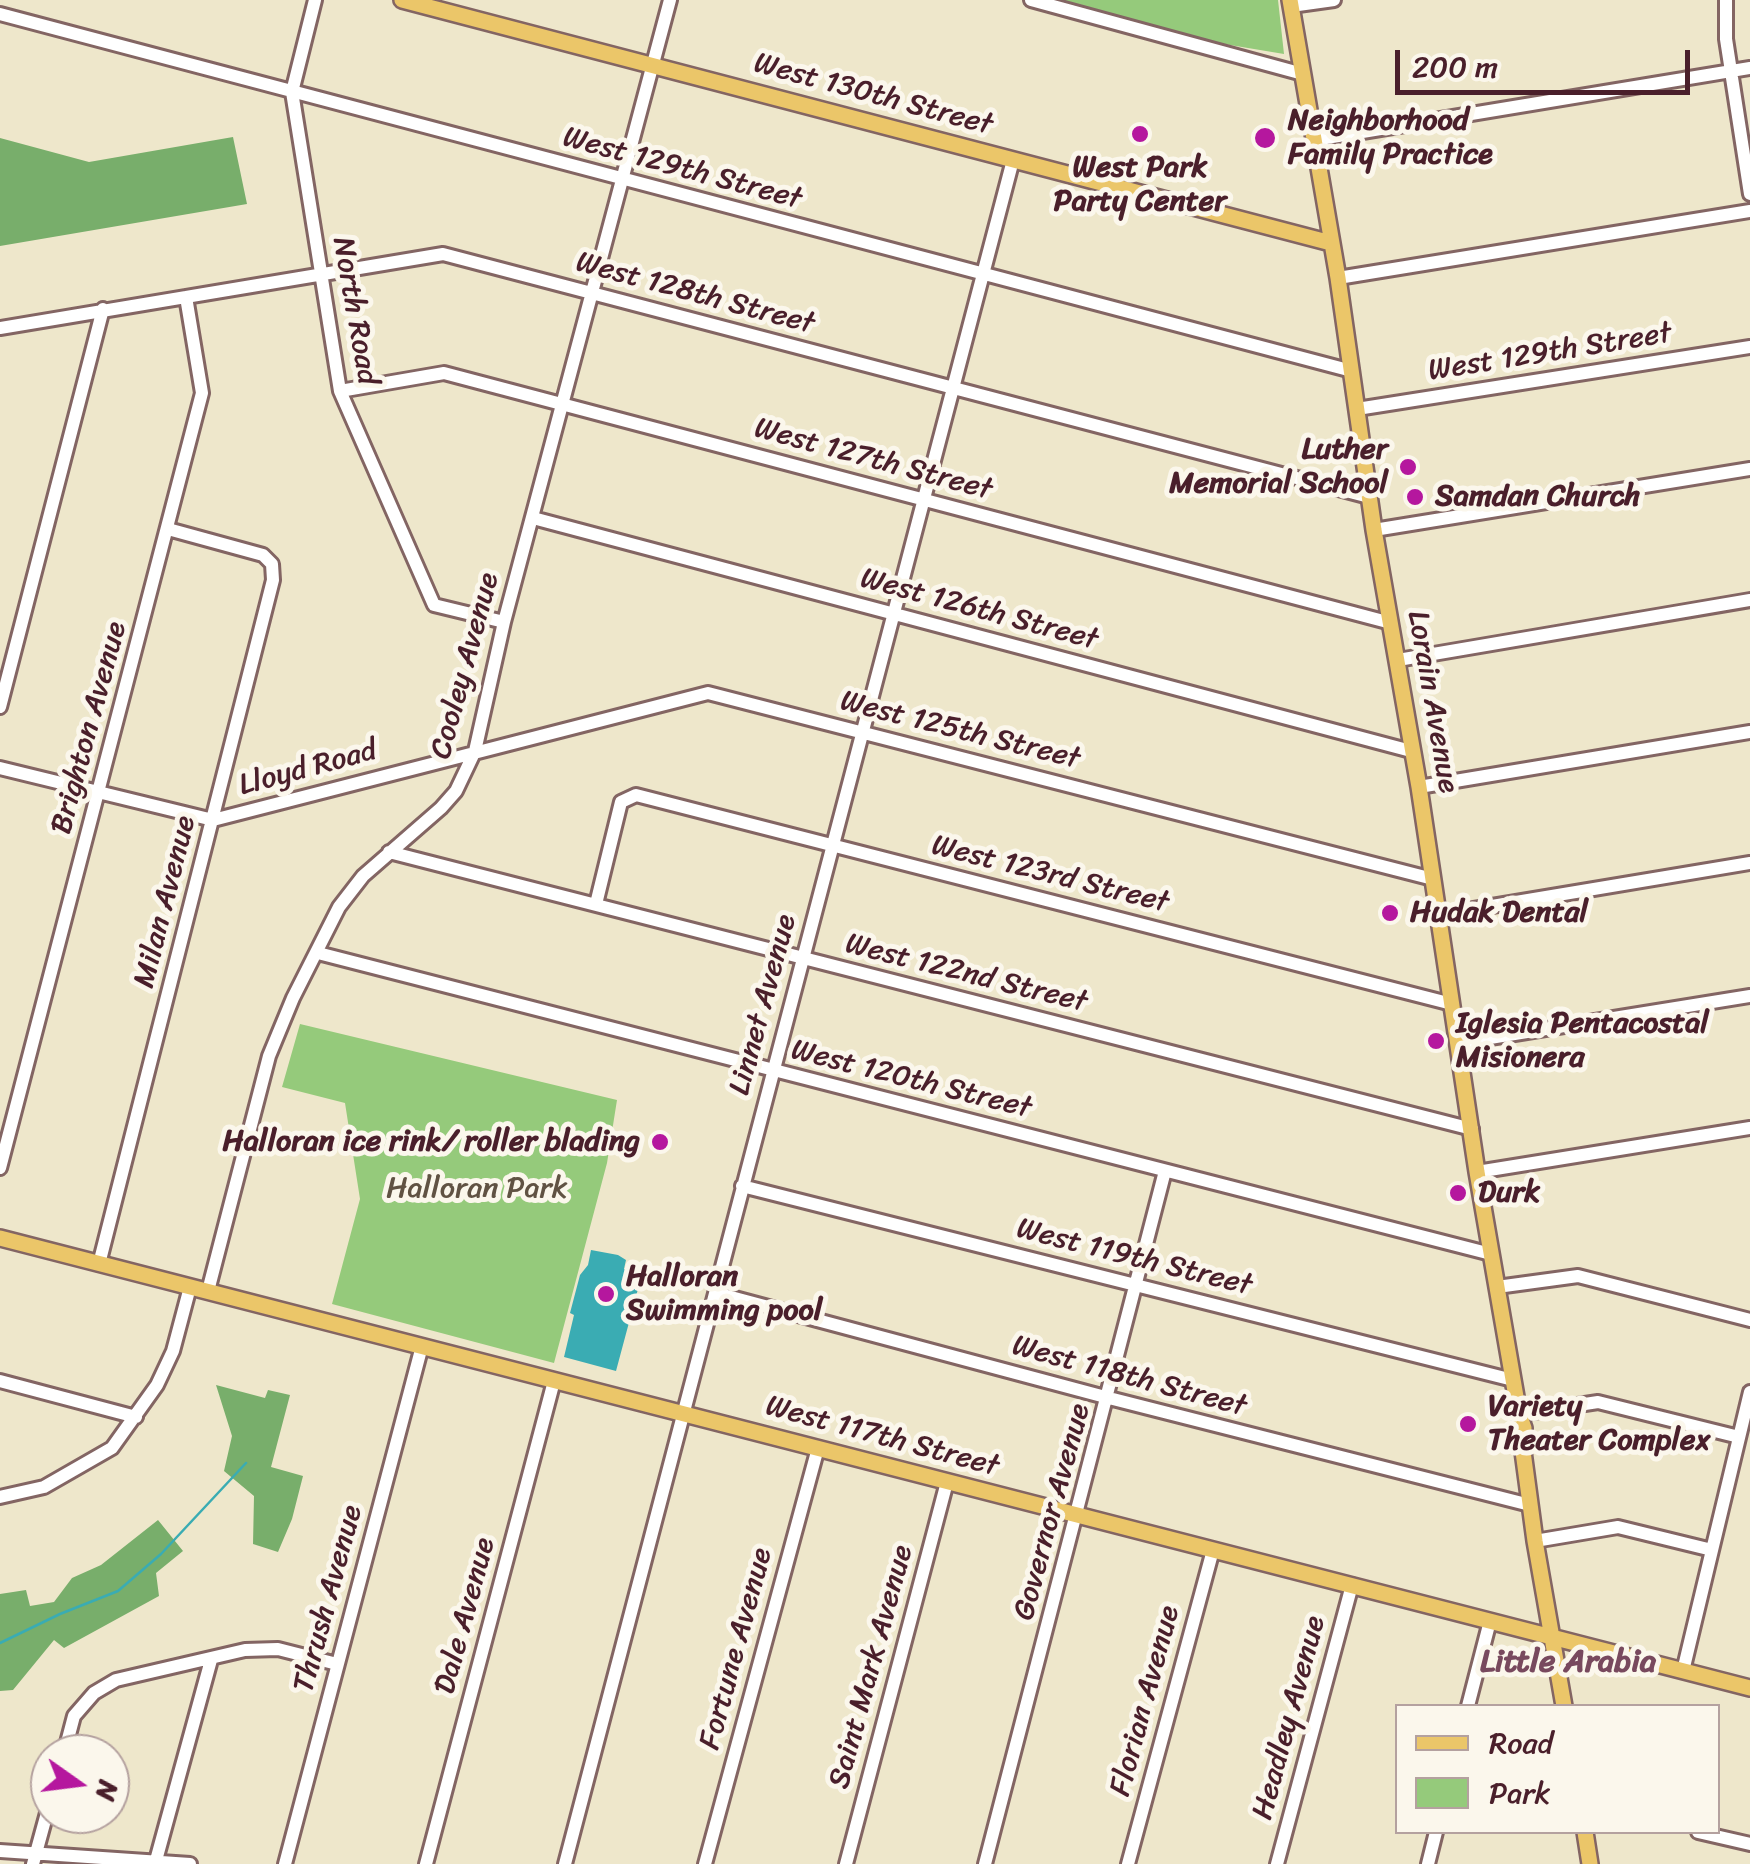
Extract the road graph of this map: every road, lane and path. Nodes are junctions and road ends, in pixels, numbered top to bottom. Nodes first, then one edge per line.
1 (315, 0) edge
2 (402, 0) edge
3 (670, 0) edge
4 (1031, 0) edge
5 (1334, 0) edge
6 (1726, 0) edge
7 (1290, 3) edge
8 (0, 14) edge
9 (651, 66) junction
10 (1750, 68) edge
11 (1732, 71) junction
12 (1303, 74) junction
13 (292, 92) junction
14 (1314, 140) junction
15 (1013, 160) junction
16 (623, 179) junction
17 (1750, 194) edge
18 (1750, 211) edge
19 (1331, 243) junction
20 (321, 272) junction
21 (982, 276) junction
22 (1338, 278) junction
23 (593, 292) junction
24 (186, 297) junction
25 (103, 309) junction
26 (0, 328) edge
27 (1750, 347) edge
28 (1352, 371) junction
29 (952, 388) junction
30 (340, 391) junction
31 (562, 404) junction
32 (1357, 408) junction
33 (1750, 468) edge
34 (1369, 497) junction
35 (923, 499) junction
36 (533, 518) junction
37 (168, 529) junction
38 (1374, 530) junction
39 (1750, 600) edge
40 (893, 613) junction
41 (504, 622) junction
42 (1391, 623) junction
43 (1398, 660) junction
44 (0, 707) edge
45 (862, 732) junction
46 (1750, 732) edge
47 (474, 751) junction
48 (1412, 751) junction
49 (0, 768) edge
50 (1418, 787) junction
51 (99, 794) junction
52 (213, 820) junction
53 (832, 845) junction
54 (389, 852) junction
55 (1750, 863) edge
56 (1432, 879) junction
57 (596, 904) junction
58 (1438, 916) junction
59 (318, 953) junction
60 (802, 958) junction
61 (1750, 996) edge
62 (1452, 1004) junction
63 (1459, 1043) junction
64 (772, 1070) junction
65 (1750, 1128) edge
66 (1472, 1129) junction
67 (0, 1168) edge
68 (1165, 1171) junction
69 (1477, 1172) junction
70 (742, 1186) junction
71 (0, 1238) edge
72 (1491, 1254) junction
73 (99, 1264) junction
74 (1137, 1285) junction
75 (190, 1287) junction
76 (1497, 1287) junction
77 (208, 1292) junction
78 (716, 1293) junction
79 (1750, 1320) edge
80 (422, 1346) junction
81 (1513, 1380) junction
82 (0, 1381) edge
83 (554, 1381) junction
84 (1750, 1392) edge
85 (1108, 1398) junction
86 (685, 1414) junction
87 (1519, 1414) junction
88 (136, 1417) junction
89 (1739, 1437) junction
90 (818, 1448) junction
91 (947, 1482) junction
92 (0, 1497) edge
93 (1530, 1505) junction
94 (1078, 1516) junction
95 (1535, 1541) junction
96 (1213, 1550) junction
97 (1712, 1550) junction
98 (1352, 1585) junction
99 (1490, 1621) junction
100 (1552, 1636) junction
101 (211, 1660) junction
102 (337, 1664) junction
103 (1683, 1670) junction
104 (1750, 1688) edge
105 (1469, 1704) edge
106 (1564, 1704) edge
107 (69, 1734) edge
108 (1436, 1834) edge
109 (1585, 1834) edge
110 (1707, 1834) edge
111 (1750, 1844) edge
112 (0, 1850) edge
113 (34, 1858) edge
114 (156, 1863) edge
115 (190, 1864) edge
116 (284, 1864) edge
117 (426, 1864) edge
118 (565, 1864) edge
119 (705, 1864) edge
120 (846, 1864) edge
121 (985, 1864) edge
122 (1128, 1864) edge
123 (1277, 1864) edge
124 (1428, 1864) edge
125 (1590, 1864) edge

1 - 13 street, North Road
2 - 9 main road, West 130th Street
3 - 9 street, Cooley Avenue
4 - 12 street
5 - 7 street
6 - 11 street
7 - 12 main road, Lorain Avenue
8 - 13 street, West 129th Street
9 - 15 main road, West 130th Street
9 - 16 street, Cooley Avenue
10 - 11 street
11 - 14 street
11 - 17 street
12 - 14 main road, Lorain Avenue
13 - 16 street, West 129th Street
13 - 20 street, North Road
14 - 19 main road, Lorain Avenue
15 - 19 main road, West 130th Street
15 - 21 street, Linnet Avenue
16 - 21 street, West 129th Street
16 - 23 street, Cooley Avenue
18 - 22 street
19 - 22 main road, Lorain Avenue
20 - 23 street, West 128th Street
20 - 24 street, West 128th Street
20 - 30 street, North Road
21 - 28 street, West 129th Street
21 - 29 street, Linnet Avenue
22 - 28 main road, Lorain Avenue
23 - 29 street, West 128th Street
23 - 31 street, Cooley Avenue
24 - 25 street, West 128th Street
24 - 37 street, Brighton Avenue
25 - 26 street, West 128th Street
25 - 44 street
27 - 32 street, West 129th Street
28 - 32 main road, Lorain Avenue
29 - 34 street, West 128th Street
29 - 35 street, Linnet Avenue
30 - 31 street, West 127th Street
30 - 41 street, North Road
31 - 35 street, West 127th Street
31 - 36 street, Cooley Avenue
32 - 34 main road, Lorain Avenue
33 - 38 street
34 - 38 main road, Lorain Avenue
35 - 40 street, Linnet Avenue
35 - 42 street, West 127th Street
36 - 40 street, West 126th Street
36 - 41 street, Cooley Avenue
37 - 51 street, Brighton Avenue
37 - 52 street, Milan Avenue
38 - 42 main road, Lorain Avenue
39 - 43 street
40 - 45 street, Linnet Avenue
40 - 48 street, West 126th Street
41 - 47 street, Cooley Avenue
42 - 43 main road, Lorain Avenue
43 - 48 main road, Lorain Avenue
45 - 47 street, West 125th Street
45 - 53 street, Linnet Avenue
45 - 56 street, West 125th Street
46 - 50 street
47 - 52 street, Lloyd Road
47 - 54 street, Cooley Avenue
48 - 50 main road, Lorain Avenue
49 - 51 street
50 - 56 main road, Lorain Avenue
51 - 52 street
51 - 67 street, Brighton Avenue
52 - 73 street, Milan Avenue
53 - 57 street, West 123rd Street
53 - 60 street, Linnet Avenue
53 - 62 street, West 123rd Street
54 - 57 street, West 122nd Street
54 - 59 street, Cooley Avenue
55 - 58 street
56 - 58 main road, Lorain Avenue
57 - 60 street, West 122nd Street
58 - 62 main road, Lorain Avenue
59 - 64 street, West 120th Street
59 - 77 street, Cooley Avenue
60 - 64 street, Linnet Avenue
60 - 66 street, West 122nd Street
61 - 63 street
62 - 63 main road, Lorain Avenue
63 - 66 main road, Lorain Avenue
64 - 68 street, West 120th Street
64 - 70 street, Linnet Avenue
65 - 69 street
66 - 69 main road, Lorain Avenue
68 - 72 street, West 120th Street
68 - 74 street, Governor Avenue
69 - 72 main road, Lorain Avenue
70 - 74 street, West 119th Street
70 - 78 street, Linnet Avenue
71 - 73 main road, West 117th Street
72 - 76 main road, Lorain Avenue
73 - 75 main road, West 117th Street
74 - 81 street, West 119th Street
74 - 85 street, Governor Avenue
75 - 77 main road, West 117th Street
75 - 88 street
76 - 79 street
76 - 81 main road, Lorain Avenue
77 - 80 main road, West 117th Street
78 - 85 street, West 118th Street
78 - 86 street, Linnet Avenue
80 - 83 main road, West 117th Street
80 - 102 street, Thrush Avenue
81 - 87 main road, Lorain Avenue
82 - 88 street
83 - 86 main road, West 117th Street
83 - 117 street, Dale Avenue
84 - 89 street
85 - 93 street, West 118th Street
85 - 94 street, Governor Avenue
86 - 90 main road, West 117th Street
86 - 118 street, Linnet Avenue
87 - 89 street
87 - 93 main road, Lorain Avenue
88 - 92 street
89 - 97 street
90 - 91 main road, West 117th Street
90 - 119 street, Fortune Avenue
91 - 94 main road, West 117th Street
91 - 120 street, Saint Mark Avenue
93 - 95 main road, Lorain Avenue
94 - 96 main road, West 117th Street
94 - 121 street, Governor Avenue
95 - 97 street
95 - 100 main road, Lorain Avenue
96 - 98 main road, West 117th Street
96 - 122 street, Florian Avenue
97 - 103 street
98 - 99 main road, West 117th Street
98 - 123 street, Headley Avenue
99 - 100 main road, West 117th Street
99 - 105 street
100 - 103 main road, West 117th Street
100 - 106 main road, Lorain Avenue
101 - 102 street
101 - 107 street
101 - 114 street
102 - 116 street, Thrush Avenue
103 - 104 main road, West 117th Street
108 - 124 street
109 - 125 main road
110 - 111 street
112 - 113 street
113 - 114 street
114 - 115 street

